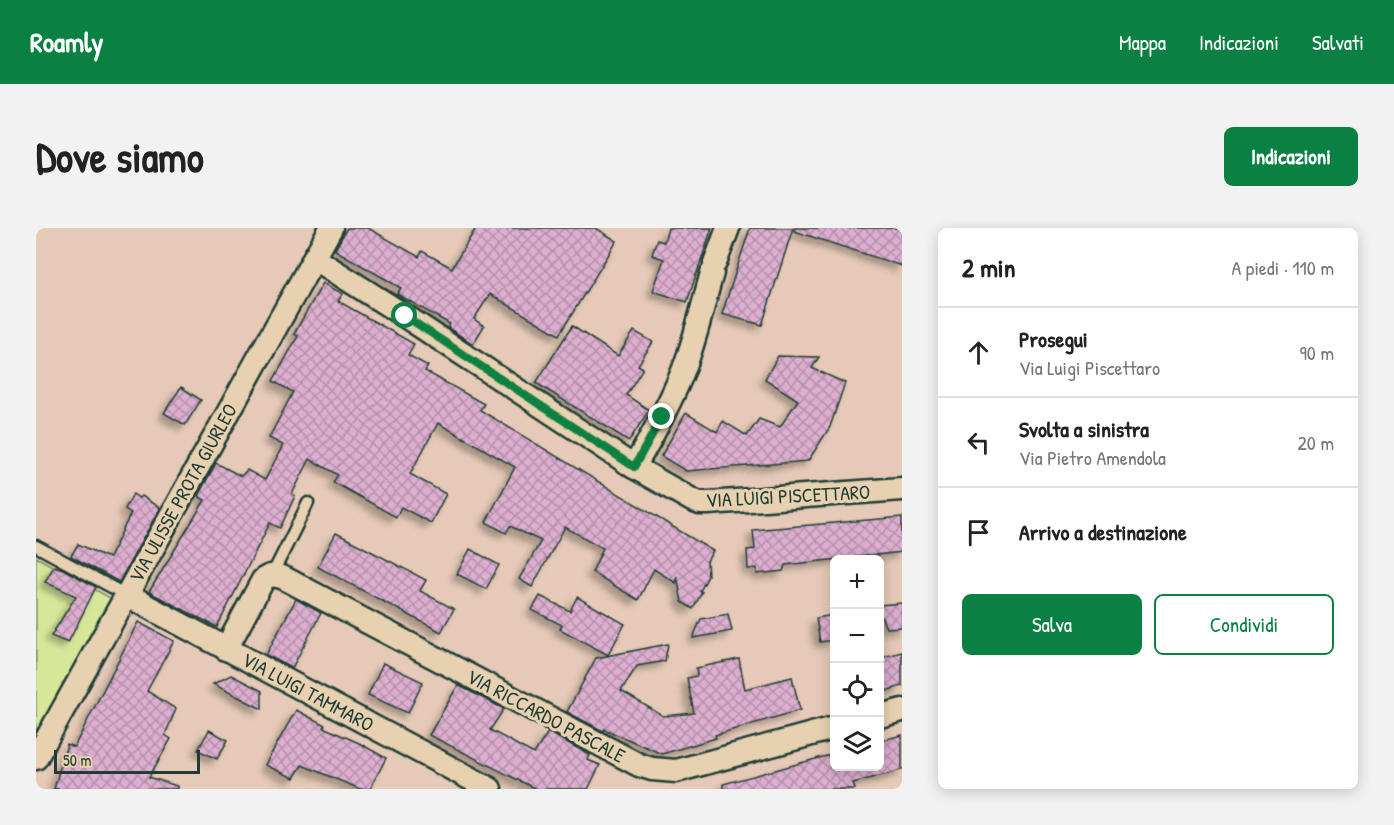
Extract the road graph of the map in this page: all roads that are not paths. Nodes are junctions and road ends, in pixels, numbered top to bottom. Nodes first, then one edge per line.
1 (331, 228) edge
2 (728, 228) edge
3 (314, 258) junction
4 (634, 467) junction
5 (902, 489) edge
6 (308, 503) dead end
7 (36, 546) edge
8 (272, 575) junction
9 (126, 595) junction
10 (226, 649) junction
11 (902, 710) edge
12 (884, 715) edge
13 (830, 729) edge
14 (36, 758) edge
15 (490, 789) edge

1 - 3 street, VIA ULISSE PROTA GIURLEO
2 - 4 street
3 - 4 street, VIA LUIGI PISCETTARO
3 - 9 street, VIA ULISSE PROTA GIURLEO
4 - 5 street, VIA LUIGI PISCETTARO
6 - 8 lane
7 - 9 lane
8 - 10 street
8 - 13 street, VIA RICCARDO PASCALE
9 - 10 street, VIA LUIGI TAMMARO
9 - 14 street, VIA ULISSE PROTA GIURLEO
10 - 15 street, VIA LUIGI TAMMARO
11 - 12 street

